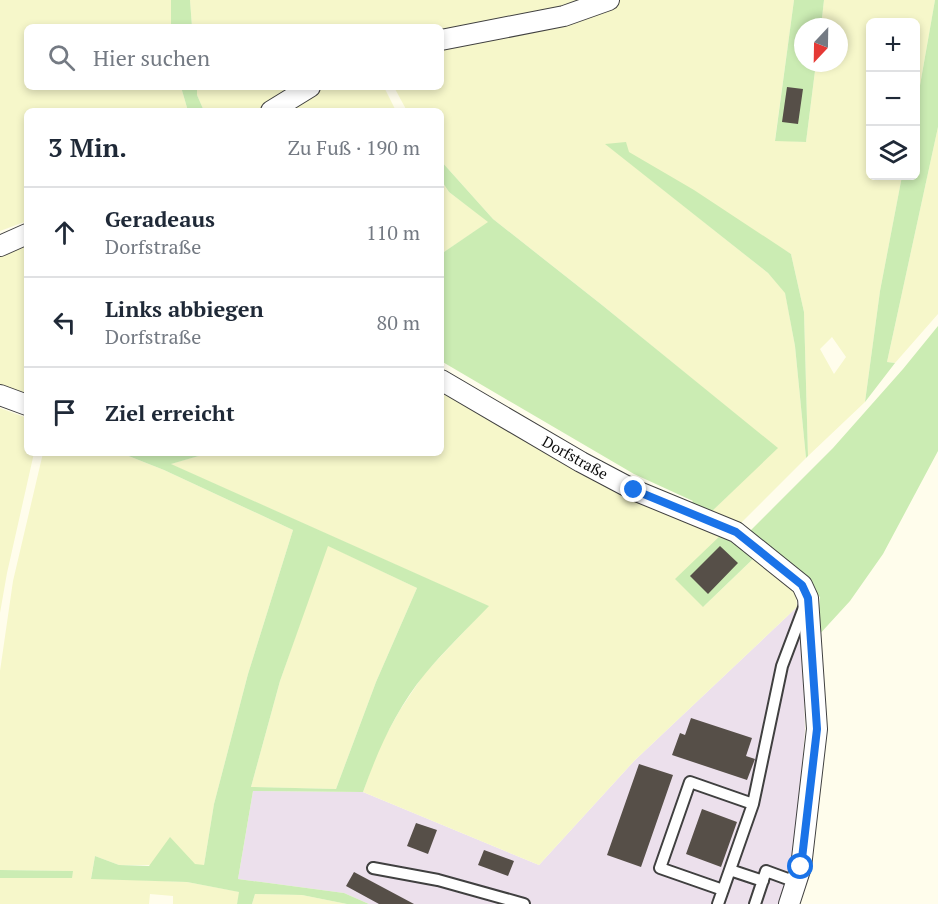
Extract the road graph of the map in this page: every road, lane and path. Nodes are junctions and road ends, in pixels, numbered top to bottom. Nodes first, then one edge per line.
1 (609, 0) edge
2 (444, 39) edge
3 (305, 90) edge
4 (276, 108) edge
5 (24, 235) edge
6 (0, 246) edge
7 (444, 382) edge
8 (0, 395) edge
9 (24, 404) edge
10 (808, 598) junction
11 (753, 804) junction
12 (373, 868) dead end
13 (730, 870) junction
14 (763, 881) junction
15 (796, 882) junction
16 (723, 890) junction
17 (524, 904) edge
18 (718, 904) edge
19 (755, 904) edge
20 (789, 904) edge

1 - 2 street
3 - 4 street
5 - 6 street
7 - 10 street, Dorfstraße
8 - 9 street
10 - 11 lane
10 - 15 street
11 - 13 lane
11 - 16 lane
12 - 17 lane
13 - 14 lane
13 - 16 lane
14 - 15 lane
14 - 19 lane
15 - 20 street
16 - 18 lane

